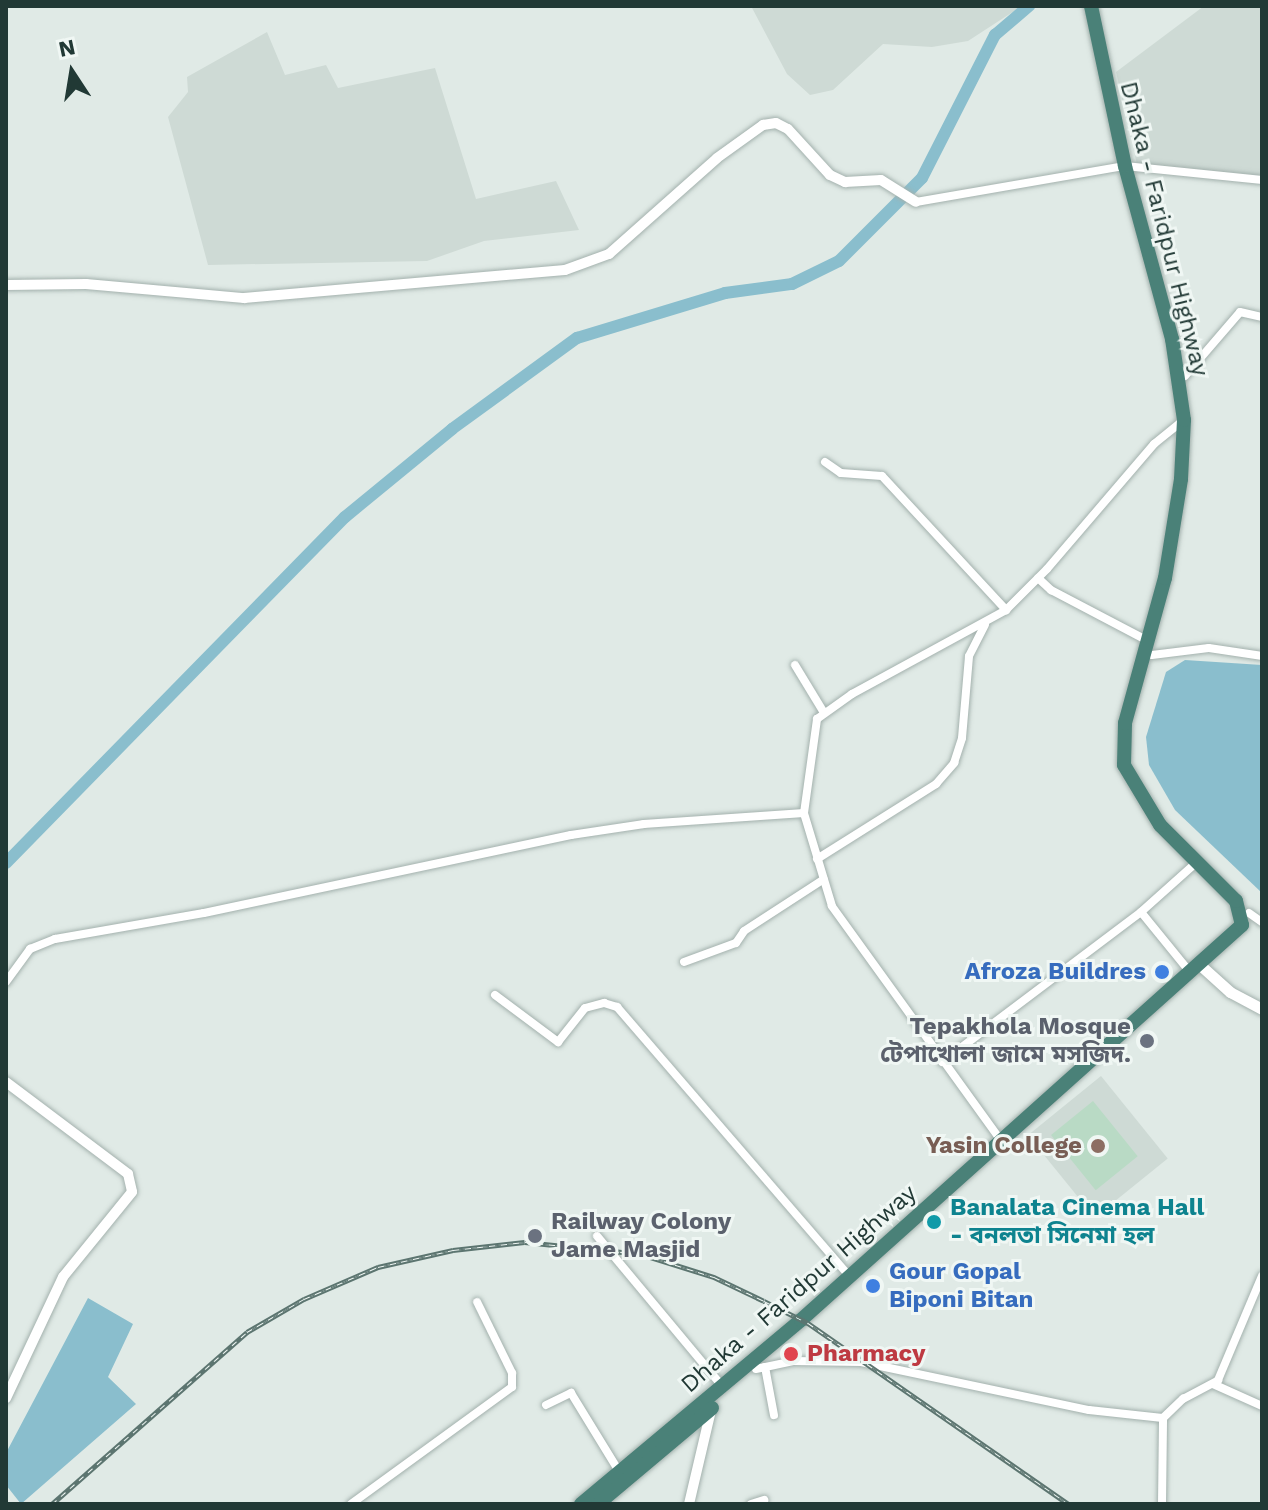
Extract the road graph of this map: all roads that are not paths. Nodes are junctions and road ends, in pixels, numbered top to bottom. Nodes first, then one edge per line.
1 (1093, 6) edge
2 (1128, 166) junction
3 (1262, 180) edge
4 (916, 202) joint
5 (6, 285) edge
6 (1163, 296) junction
7 (1262, 317) edge
8 (1185, 376) junction
9 (1184, 420) junction
10 (825, 462) dead end
11 (1177, 525) junction
12 (1038, 578) junction
13 (1006, 610) junction
14 (985, 625) junction
15 (1151, 643) junction
16 (1262, 656) edge
17 (795, 665) dead end
18 (823, 711) junction
19 (1144, 799) junction
20 (804, 813) junction
21 (817, 859) junction
22 (1197, 862) junction
23 (824, 879) junction
24 (1141, 912) junction
25 (1249, 913) junction
26 (1262, 922) edge
27 (684, 962) dead end
28 (1197, 968) junction
29 (6, 982) edge
30 (495, 995) dead end
31 (1262, 1009) edge
32 (942, 1062) junction
33 (6, 1082) edge
34 (1002, 1143) junction
35 (948, 1192) junction
36 (597, 1236) dead end
37 (849, 1276) junction
38 (1262, 1276) edge
39 (477, 1302) dead end
40 (760, 1368) junction
41 (1213, 1384) junction
42 (724, 1388) junction
43 (6, 1398) edge
44 (546, 1405) dead end
45 (709, 1405) junction
46 (1262, 1406) edge
47 (774, 1415) dead end
48 (1163, 1418) junction
49 (620, 1473) junction
50 (609, 1488) junction
51 (764, 1500) dead end
52 (351, 1504) edge
53 (581, 1504) edge
54 (598, 1504) edge
55 (689, 1504) edge
56 (751, 1504) edge
57 (1162, 1504) edge

1 - 2 highway, Dhaka - Faridpur Highway
2 - 3 street
2 - 4 street
2 - 6 highway, Dhaka - Faridpur Highway
4 - 5 street
6 - 8 highway, Dhaka - Faridpur Highway
6 - 9 highway, Dhaka - Faridpur Highway
7 - 8 street
8 - 11 highway, Dhaka - Faridpur Highway
9 - 11 highway, Dhaka - Faridpur Highway
9 - 12 street
10 - 13 street
11 - 15 highway, Dhaka - Faridpur Highway
12 - 13 street
12 - 15 street
13 - 14 street
14 - 18 street
14 - 21 street
15 - 16 street
15 - 19 highway, Dhaka - Faridpur Highway
17 - 18 street
18 - 20 street
19 - 22 highway, Dhaka - Faridpur Highway
19 - 25 highway, Dhaka - Faridpur Highway
20 - 21 street
20 - 29 street
21 - 23 street
22 - 24 street
22 - 28 highway, Dhaka - Faridpur Highway
23 - 27 street
23 - 32 street
24 - 28 street
24 - 32 street
25 - 26 street
25 - 28 highway, Dhaka - Faridpur Highway
28 - 31 main road
28 - 34 highway, Dhaka - Faridpur Highway
30 - 37 street
32 - 34 street
33 - 43 street
34 - 35 highway, Dhaka - Faridpur Highway
35 - 37 highway, Dhaka - Faridpur Highway
35 - 40 highway, Dhaka - Faridpur Highway
36 - 42 street
37 - 42 highway, Dhaka - Faridpur Highway
38 - 41 street
39 - 52 street
40 - 45 highway, Dhaka - Faridpur Highway
40 - 47 street
40 - 48 street
41 - 46 street
41 - 48 street
42 - 45 highway, Dhaka - Faridpur Highway
44 - 49 street
45 - 49 highway, Dhaka - Faridpur Highway
45 - 50 highway, Dhaka - Faridpur Highway
45 - 55 street
48 - 57 street
49 - 50 highway, Dhaka - Faridpur Highway
50 - 53 highway, Dhaka - Faridpur Highway
50 - 54 highway, Dhaka - Faridpur Highway
51 - 56 street

